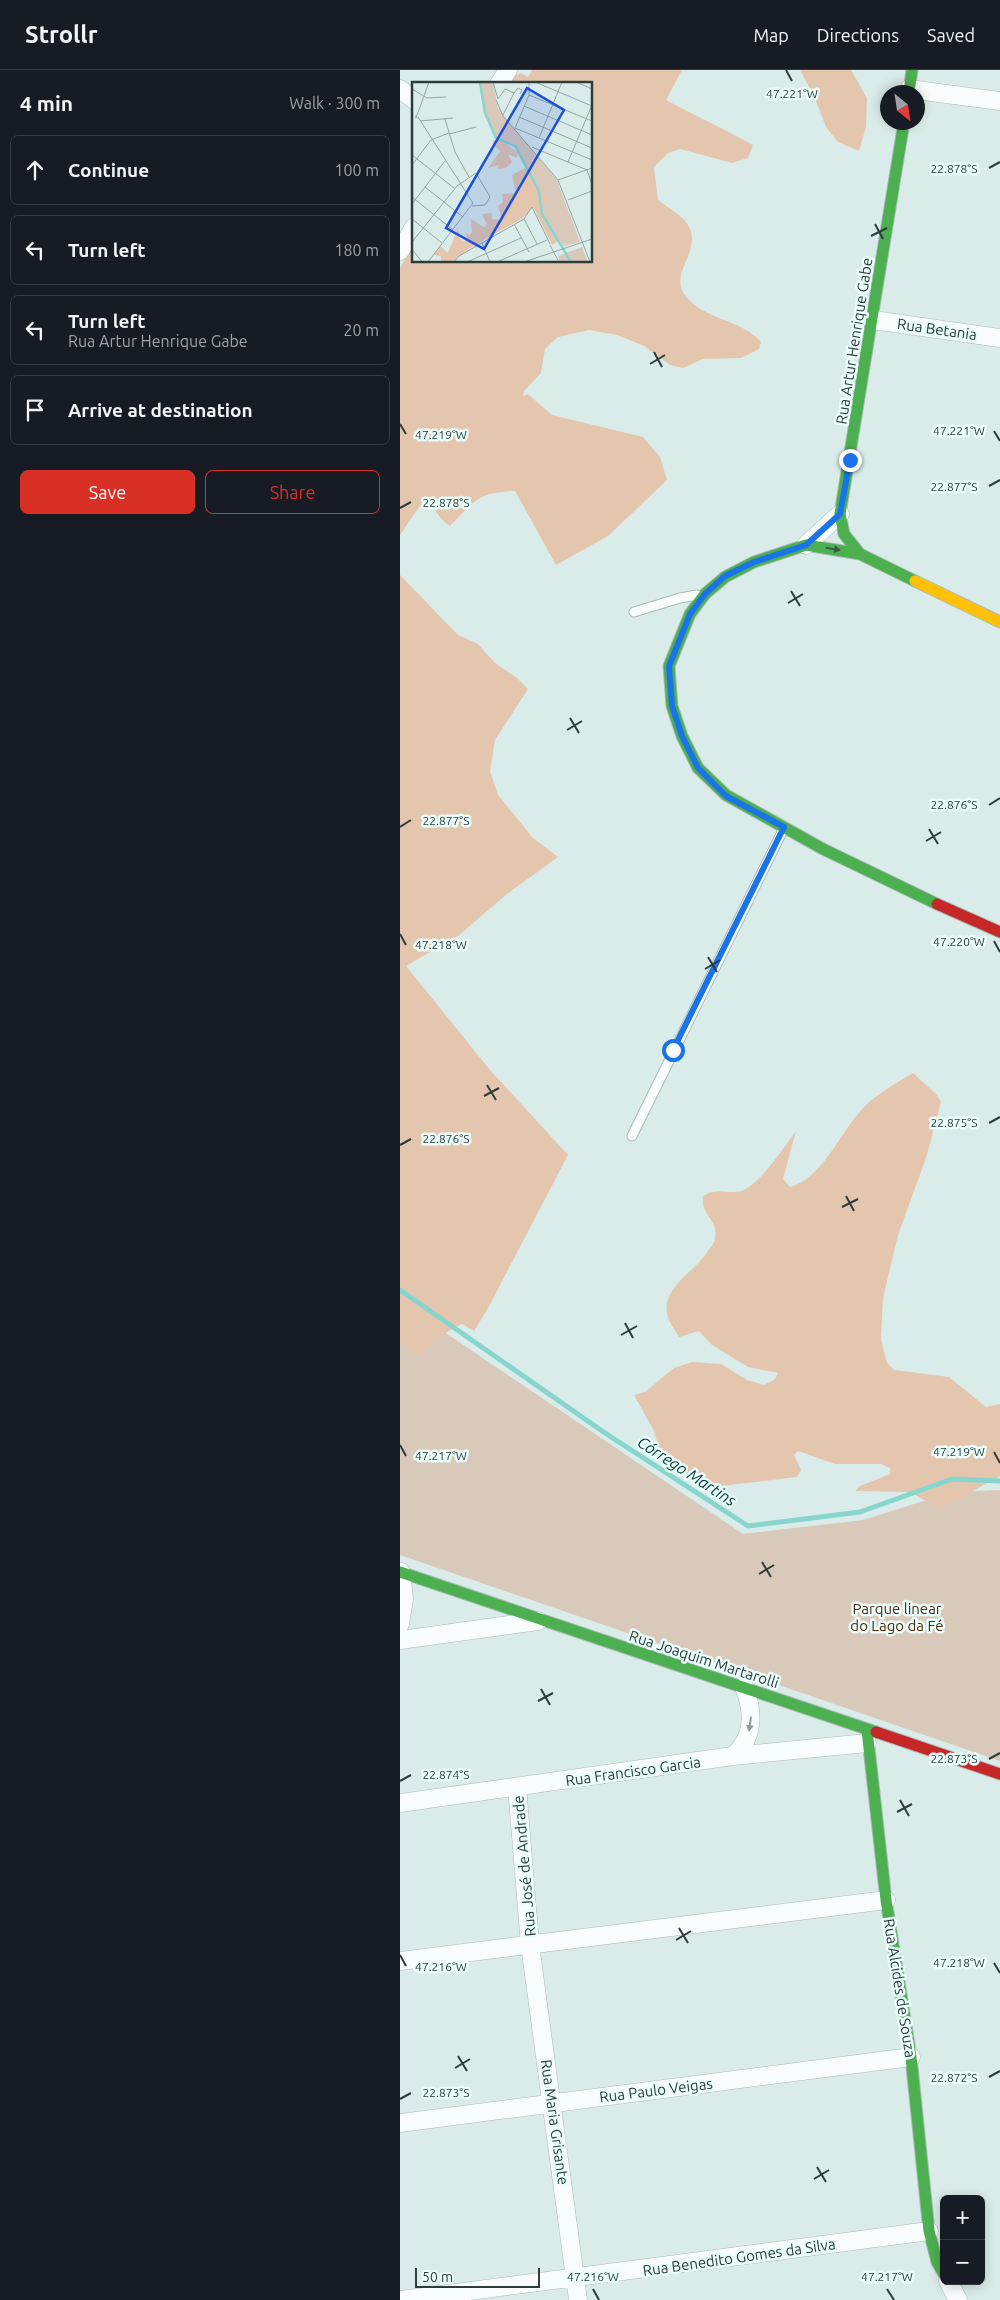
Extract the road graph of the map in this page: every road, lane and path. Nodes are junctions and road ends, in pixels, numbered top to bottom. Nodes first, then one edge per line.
1 (508, 70) edge
2 (912, 70) edge
3 (500, 82) edge
4 (910, 85) edge
5 (400, 89) edge
6 (925, 93) edge
7 (412, 98) edge
8 (1000, 101) edge
9 (903, 130) edge
10 (412, 230) edge
11 (400, 251) edge
12 (873, 320) junction
13 (1000, 338) edge
14 (840, 514) junction
15 (806, 545) junction
16 (860, 554) junction
17 (705, 594) junction
18 (634, 612) dead end
19 (1000, 622) edge
20 (784, 827) junction
21 (1000, 932) edge
22 (632, 1136) dead end
23 (401, 1572) edge
24 (541, 1620) junction
25 (400, 1624) edge
26 (400, 1640) edge
27 (744, 1688) junction
28 (867, 1736) junction
29 (733, 1756) junction
30 (1000, 1774) edge
31 (517, 1787) junction
32 (400, 1803) edge
33 (886, 1900) junction
34 (530, 1944) junction
35 (400, 1961) edge
36 (911, 2057) junction
37 (553, 2103) junction
38 (400, 2123) edge
39 (929, 2231) junction
40 (940, 2267) edge
41 (576, 2278) junction
42 (950, 2285) edge
43 (401, 2300) edge
44 (578, 2300) edge
45 (958, 2300) edge

1 - 3 street
2 - 4 street
5 - 7 street
6 - 8 street
9 - 12 street, Rua Artur Henrique Gabe
10 - 11 street
12 - 13 street, Rua Betania
12 - 14 street, Rua Artur Henrique Gabe
14 - 15 street
14 - 16 street, Rua Artur Henrique Gabe
15 -> 16 street
15 - 17 street
16 - 19 street
17 - 18 lane
17 - 20 street
20 - 21 street
20 - 22 lane
23 - 24 street, Rua Joaquim Martarolli
23 - 25 street
24 - 26 street
24 - 27 street, Rua Joaquim Martarolli
27 - 28 street, Rua Joaquim Martarolli
27 -> 29 street
28 - 29 street, Rua Francisco Garcia
28 - 30 street, Rua Joaquim Martarolli
28 - 33 street, Rua Alcides de Souza
29 - 31 street, Rua Francisco Garcia
31 - 32 street, Rua Francisco Garcia
31 - 34 street, Rua José de Andrade
33 - 34 street
33 - 36 street, Rua Alcides de Souza
34 - 35 street
34 - 37 street, Rua Maria Grisante
36 - 37 street, Rua Paulo Veigas
36 - 39 street, Rua Alcides de Souza
37 - 38 street, Rua Paulo Veigas
37 - 41 street, Rua Maria Grisante
39 - 40 street, Rua Alcides de Souza
39 - 41 street, Rua Benedito Gomes da Silva
41 - 43 street, Rua Benedito Gomes da Silva
41 - 44 street, Rua Maria Grisante
42 - 45 street

